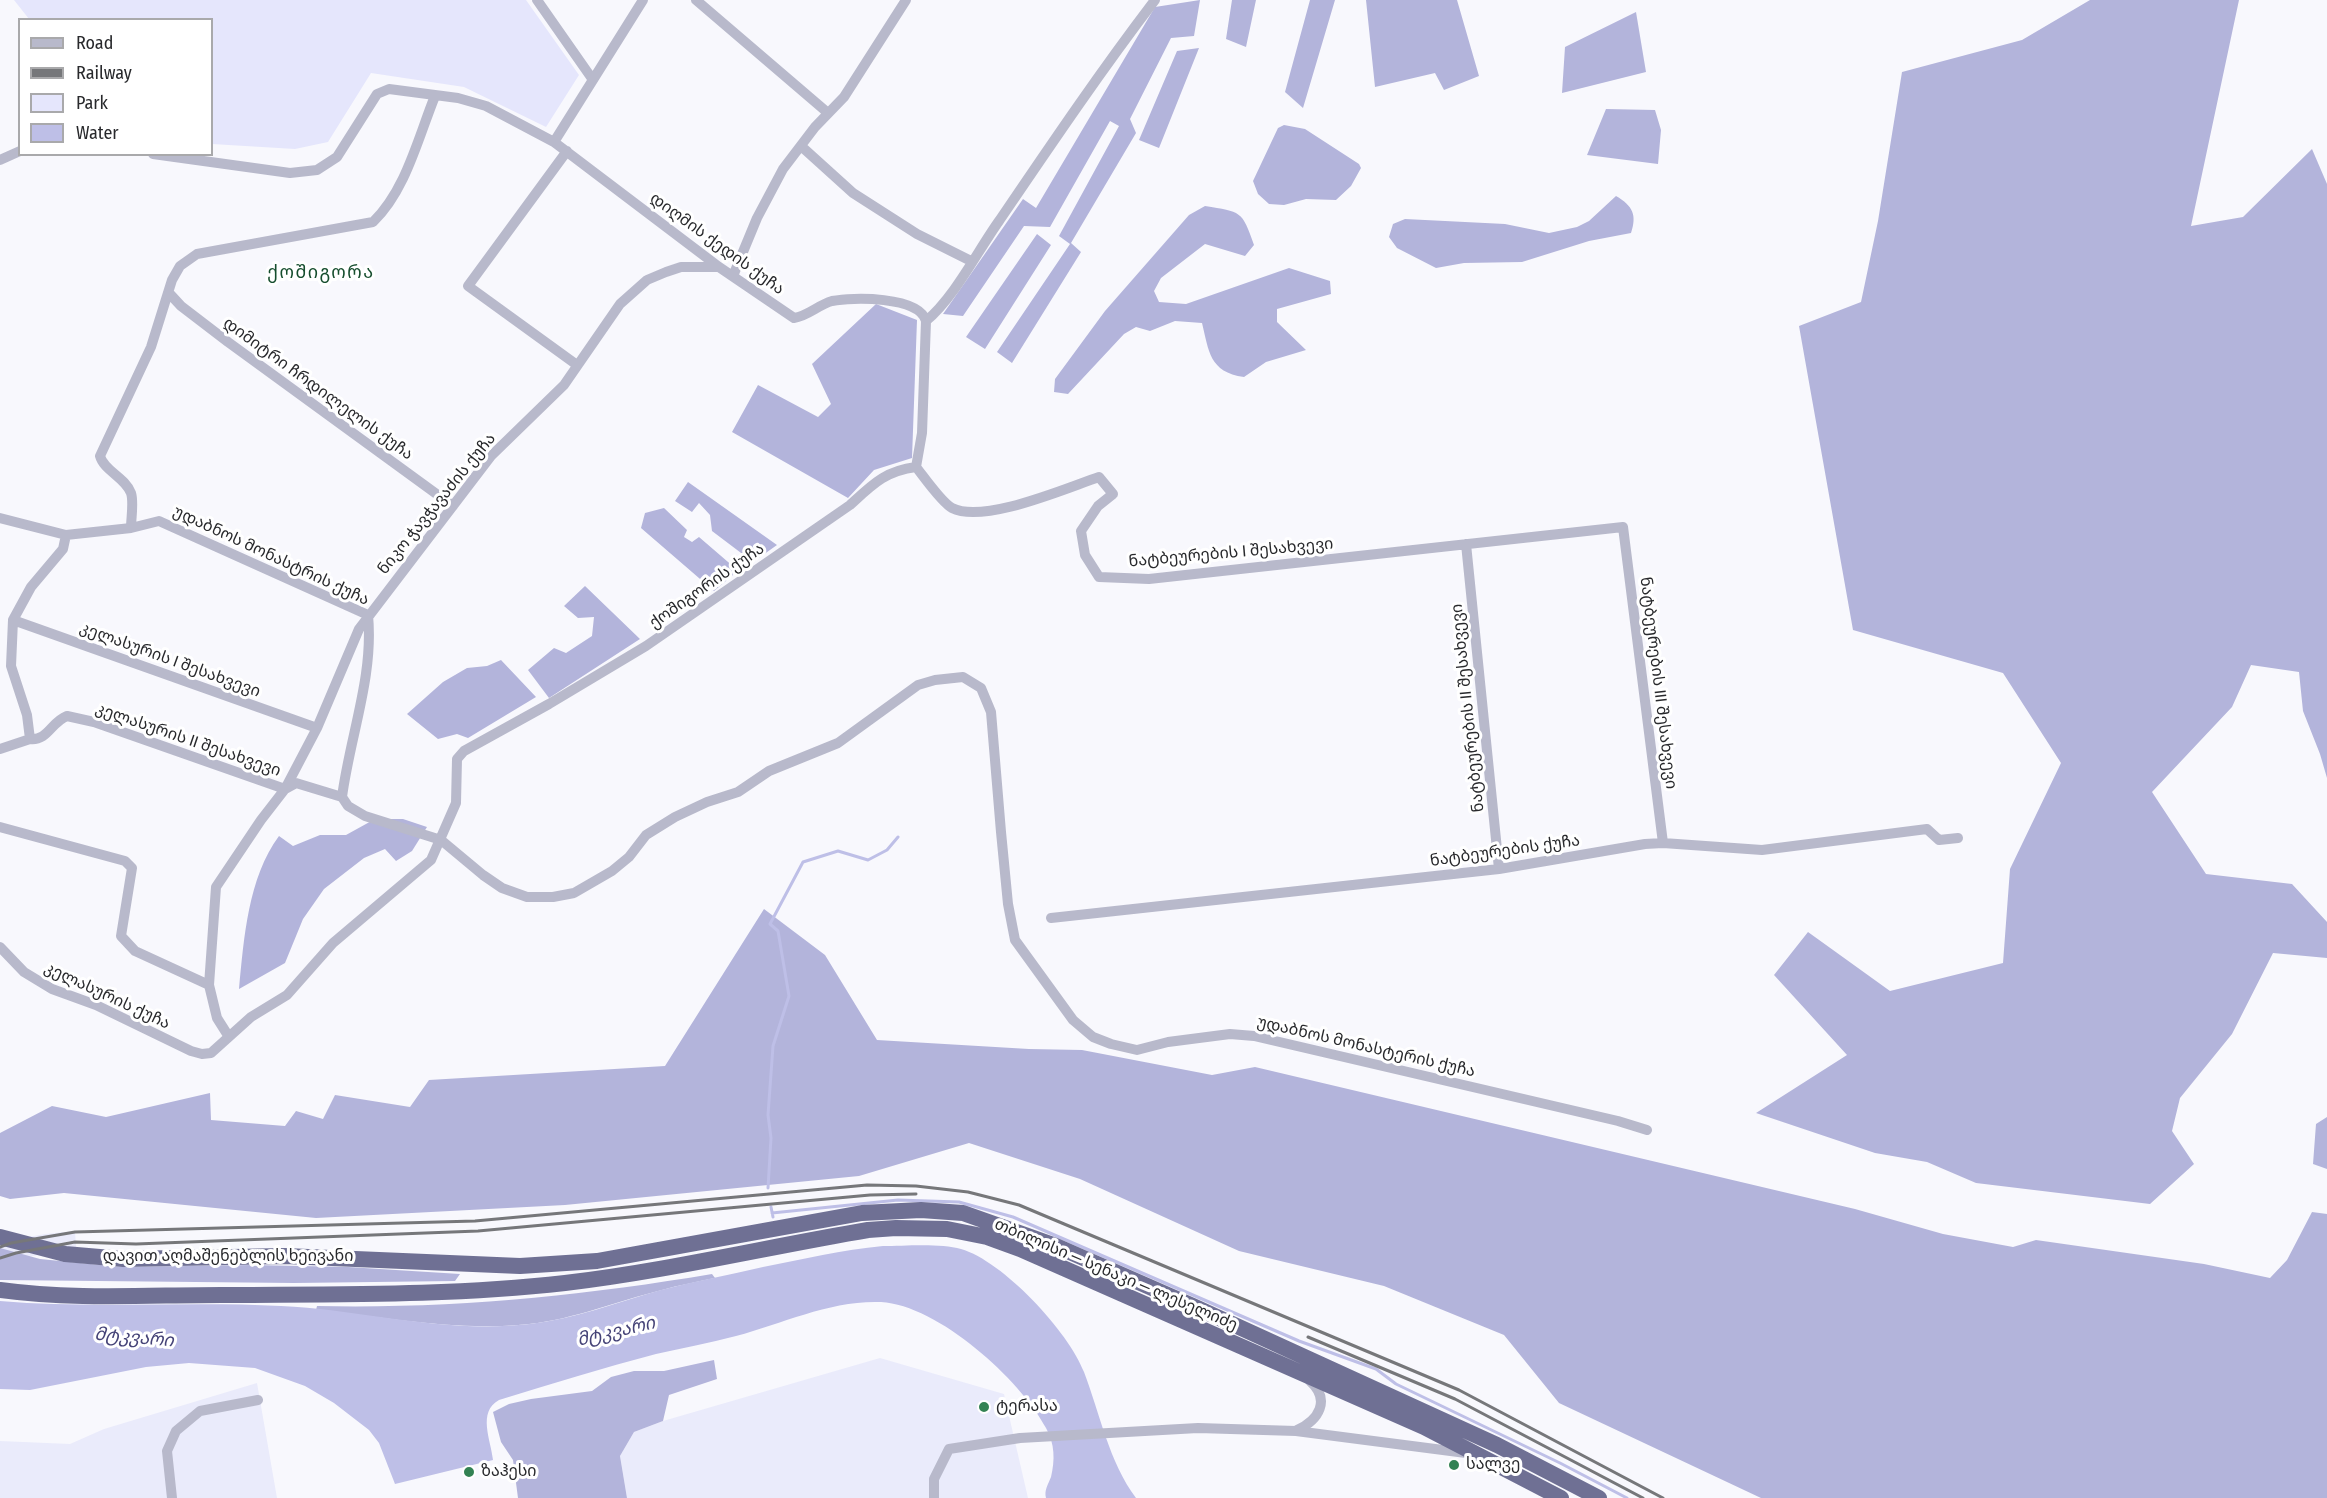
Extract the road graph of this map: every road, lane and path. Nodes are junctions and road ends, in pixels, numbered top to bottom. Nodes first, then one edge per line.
1 (537, 0) edge
2 (643, 0) edge
3 (696, 0) edge
4 (906, 0) edge
5 (1155, 0) edge
6 (593, 80) junction
7 (435, 96) junction
8 (828, 112) junction
9 (554, 142) junction
10 (801, 146) junction
11 (567, 151) junction
12 (18, 152) edge
13 (167, 156) edge
14 (0, 160) edge
15 (971, 261) junction
16 (719, 267) junction
17 (733, 276) junction
18 (169, 293) junction
19 (926, 321) junction
20 (577, 365) junction
21 (916, 467) junction
22 (453, 506) junction
23 (0, 518) edge
24 (131, 528) junction
25 (1623, 528) joint
26 (66, 535) junction
27 (1466, 544) junction
28 (368, 615) junction
29 (14, 620) junction
30 (317, 728) junction
31 (30, 739) junction
32 (0, 749) edge
33 (285, 789) junction
34 (342, 797) junction
35 (0, 826) edge
36 (1958, 838) dead end
37 (441, 840) junction
38 (1663, 843) junction
39 (1499, 869) junction
40 (1051, 918) dead end
41 (0, 946) edge
42 (209, 985) junction
43 (230, 1037) junction
44 (211, 1053) joint
45 (1647, 1130) dead end
46 (0, 1237) edge
47 (457, 1265) joint
48 (0, 1290) edge
49 (1297, 1370) junction
50 (258, 1400) dead end
51 (1296, 1431) junction
52 (1484, 1457) junction
53 (172, 1498) edge
54 (934, 1498) edge
55 (1561, 1498) edge
56 (1599, 1498) edge

1 - 6 street
2 - 6 street
3 - 8 street
4 - 8 street
5 - 15 street
6 - 9 street
7 - 9 street, დიღმის ქედის ქუჩა
7 - 13 street, დიღმის ქედის ქუჩა
7 - 18 street
8 - 10 street
9 - 11 street, დიღმის ქედის ქუჩა
10 - 15 street
10 - 17 street
11 - 16 street, დიღმის ქედის ქუჩა
11 - 20 street
12 - 14 street
15 - 19 street
16 - 17 street, დიღმის ქედის ქუჩა
16 - 20 street, ნიკო ჭავჭავაძის ქუჩა
17 - 19 street, დიღმის ქედის ქუჩა
18 - 22 street, დიმიტრი ჩრდილელის ქუჩა
18 - 24 street
19 - 21 street
20 - 22 street, ნიკო ჭავჭავაძის ქუჩა
21 - 27 street, ნატბეურების I შესახვევი
21 - 37 street, ქოშიგორის ქუჩა
22 - 28 street, ნიკო ჭავჭავაძის ქუჩა
23 - 26 street, უდაბნოს მონასტრის ქუჩა
24 - 26 street, უდაბნოს მონასტრის ქუჩა
24 - 28 street, უდაბნოს მონასტრის ქუჩა
25 - 27 street, ნატბეურების I შესახვევი
25 - 38 street, ნატბეურების III შესახვევი
26 - 29 street
27 - 39 street, ნატბეურების II შესახვევი
28 - 30 street, ნიკო ჭავჭავაძის ქუჩა
28 - 34 street, უდაბნოს მონასტრის ქუჩა
29 - 30 street, კელასურის I შესახვევი
29 - 31 street
30 - 33 street, ნიკო ჭავჭავაძის ქუჩა
31 - 32 street
31 - 33 street, კელასურის II შესახვევი
33 - 34 street, კელასურის II შესახვევი
33 - 42 street, ნიკო ჭავჭავაძის ქუჩა
34 - 37 street
35 - 42 street
36 - 38 street, ნატბეურების ქუჩა
37 - 43 street, ქოშიგორის ქუჩა
37 - 45 street, უდაბნოს მონასტერის ქუჩა
38 - 39 street, ნატბეურების ქუჩა
39 - 40 street, ნატბეურების ქუჩა
41 - 44 street, კელასურის ქუჩა
42 - 43 street, ნიკო ჭავჭავაძის ქუჩა
43 - 44 street, ქოშიგორის ქუჩა
46 - 47 highway, დავით აღმაშენებლის ხეივანი
47 - 56 highway, თბილისი — სენაკი — ლესელიძე
48 - 49 highway, თბილისი — სენაკი — ლესელიძე
49 - 51 street
49 - 52 highway, თბილისი — სენაკი — ლესელიძე
50 - 53 street
51 - 52 street
51 - 54 street
52 - 55 highway, თბილისი — სენაკი — ლესელიძე

